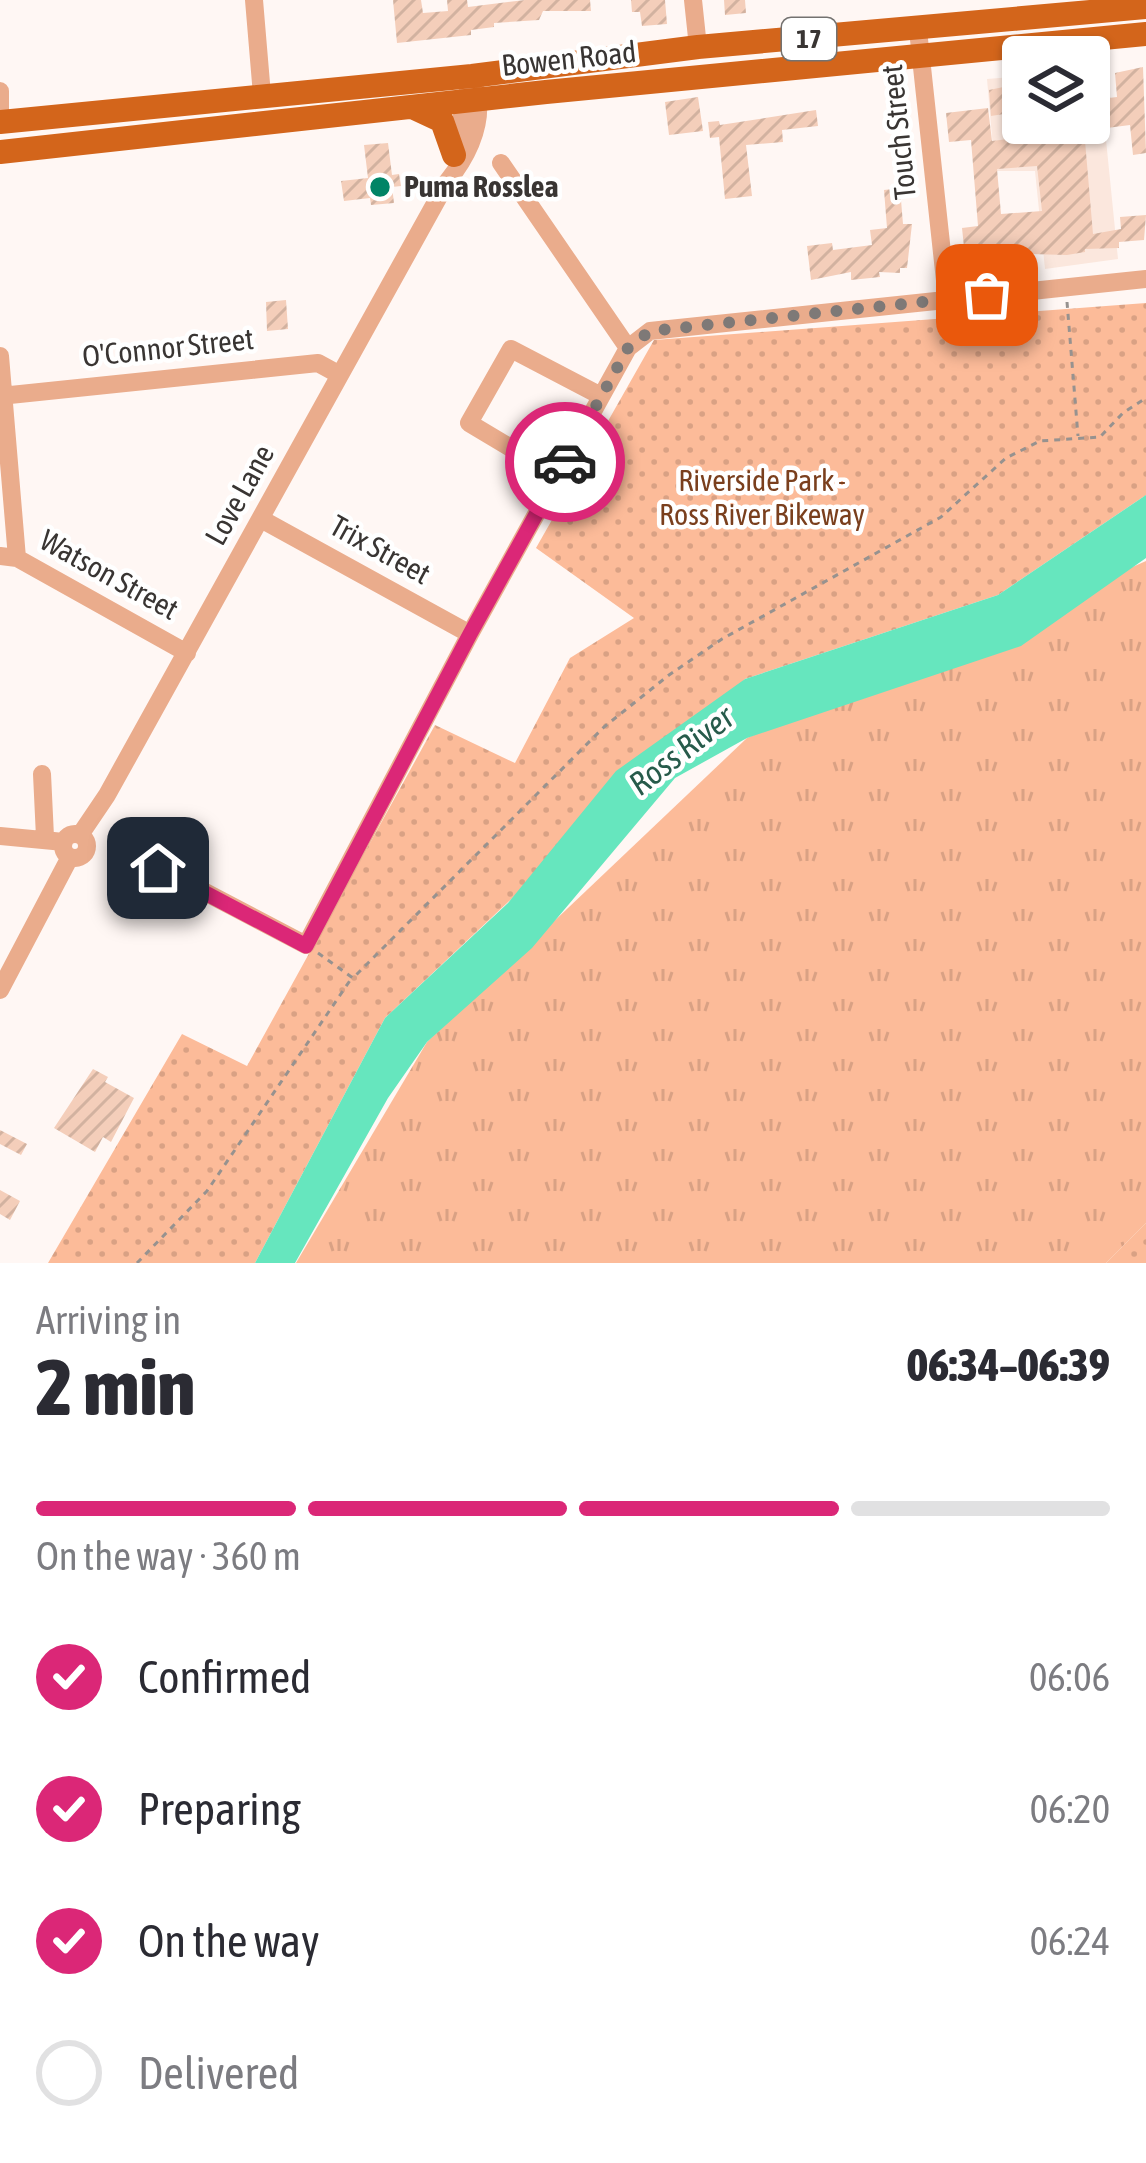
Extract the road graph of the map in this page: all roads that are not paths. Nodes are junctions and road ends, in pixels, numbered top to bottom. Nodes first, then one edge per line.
1 (254, 0) edge
2 (693, 0) edge
3 (1146, 7) edge
4 (1146, 34) edge
5 (920, 42) junction
6 (698, 47) junction
7 (0, 91) edge
8 (472, 92) junction
9 (262, 95) junction
10 (409, 106) junction
11 (0, 112) edge
12 (0, 122) edge
13 (0, 152) edge
14 (454, 155) junction
15 (502, 163) dead end
16 (447, 182) junction
17 (1146, 279) edge
18 (947, 299) junction
19 (628, 348) junction
20 (0, 356) edge
21 (340, 375) junction
22 (2, 396) edge
23 (602, 396) junction
24 (558, 476) junction
25 (261, 519) junction
26 (9, 557) edge
27 (470, 634) junction
28 (187, 653) junction
29 (42, 774) dead end
30 (0, 836) edge
31 (65, 843) junction
32 (122, 848) dead end
33 (0, 990) edge

1 - 9 street
2 - 6 street
3 - 5 main road, Bowen Road / 17
4 - 5 main road, Bowen Road / 17
5 - 6 main road, Bowen Road / 17
5 - 8 main road, Bowen Road / 17
5 - 18 street, Touch Street
6 - 8 main road, Bowen Road / 17
7 - 11 street
8 - 9 main road, Bowen Road / 17
8 - 10 main road, Bowen Road / 17
8 - 14 street, Love Lane
8 - 16 street, Love Lane
9 - 12 main road, Bowen Road / 17
10 - 13 main road, Bowen Road / 17
10 - 14 main road
14 - 16 street, Love Lane
15 - 19 street
16 - 21 street, Love Lane
17 - 18 street
18 - 19 street
19 - 23 street
20 - 22 street
21 - 22 street, O'Connor Street
21 - 25 street, Love Lane
22 - 26 street
23 - 24 street
23 - 24 street
24 - 27 street
25 - 27 street, Trix Street
25 - 28 street, Love Lane
26 - 28 street, Watson Street
27 - 32 street
28 - 31 street, Love Lane
29 - 31 street
30 - 31 street
31 - 33 street, Love Lane

